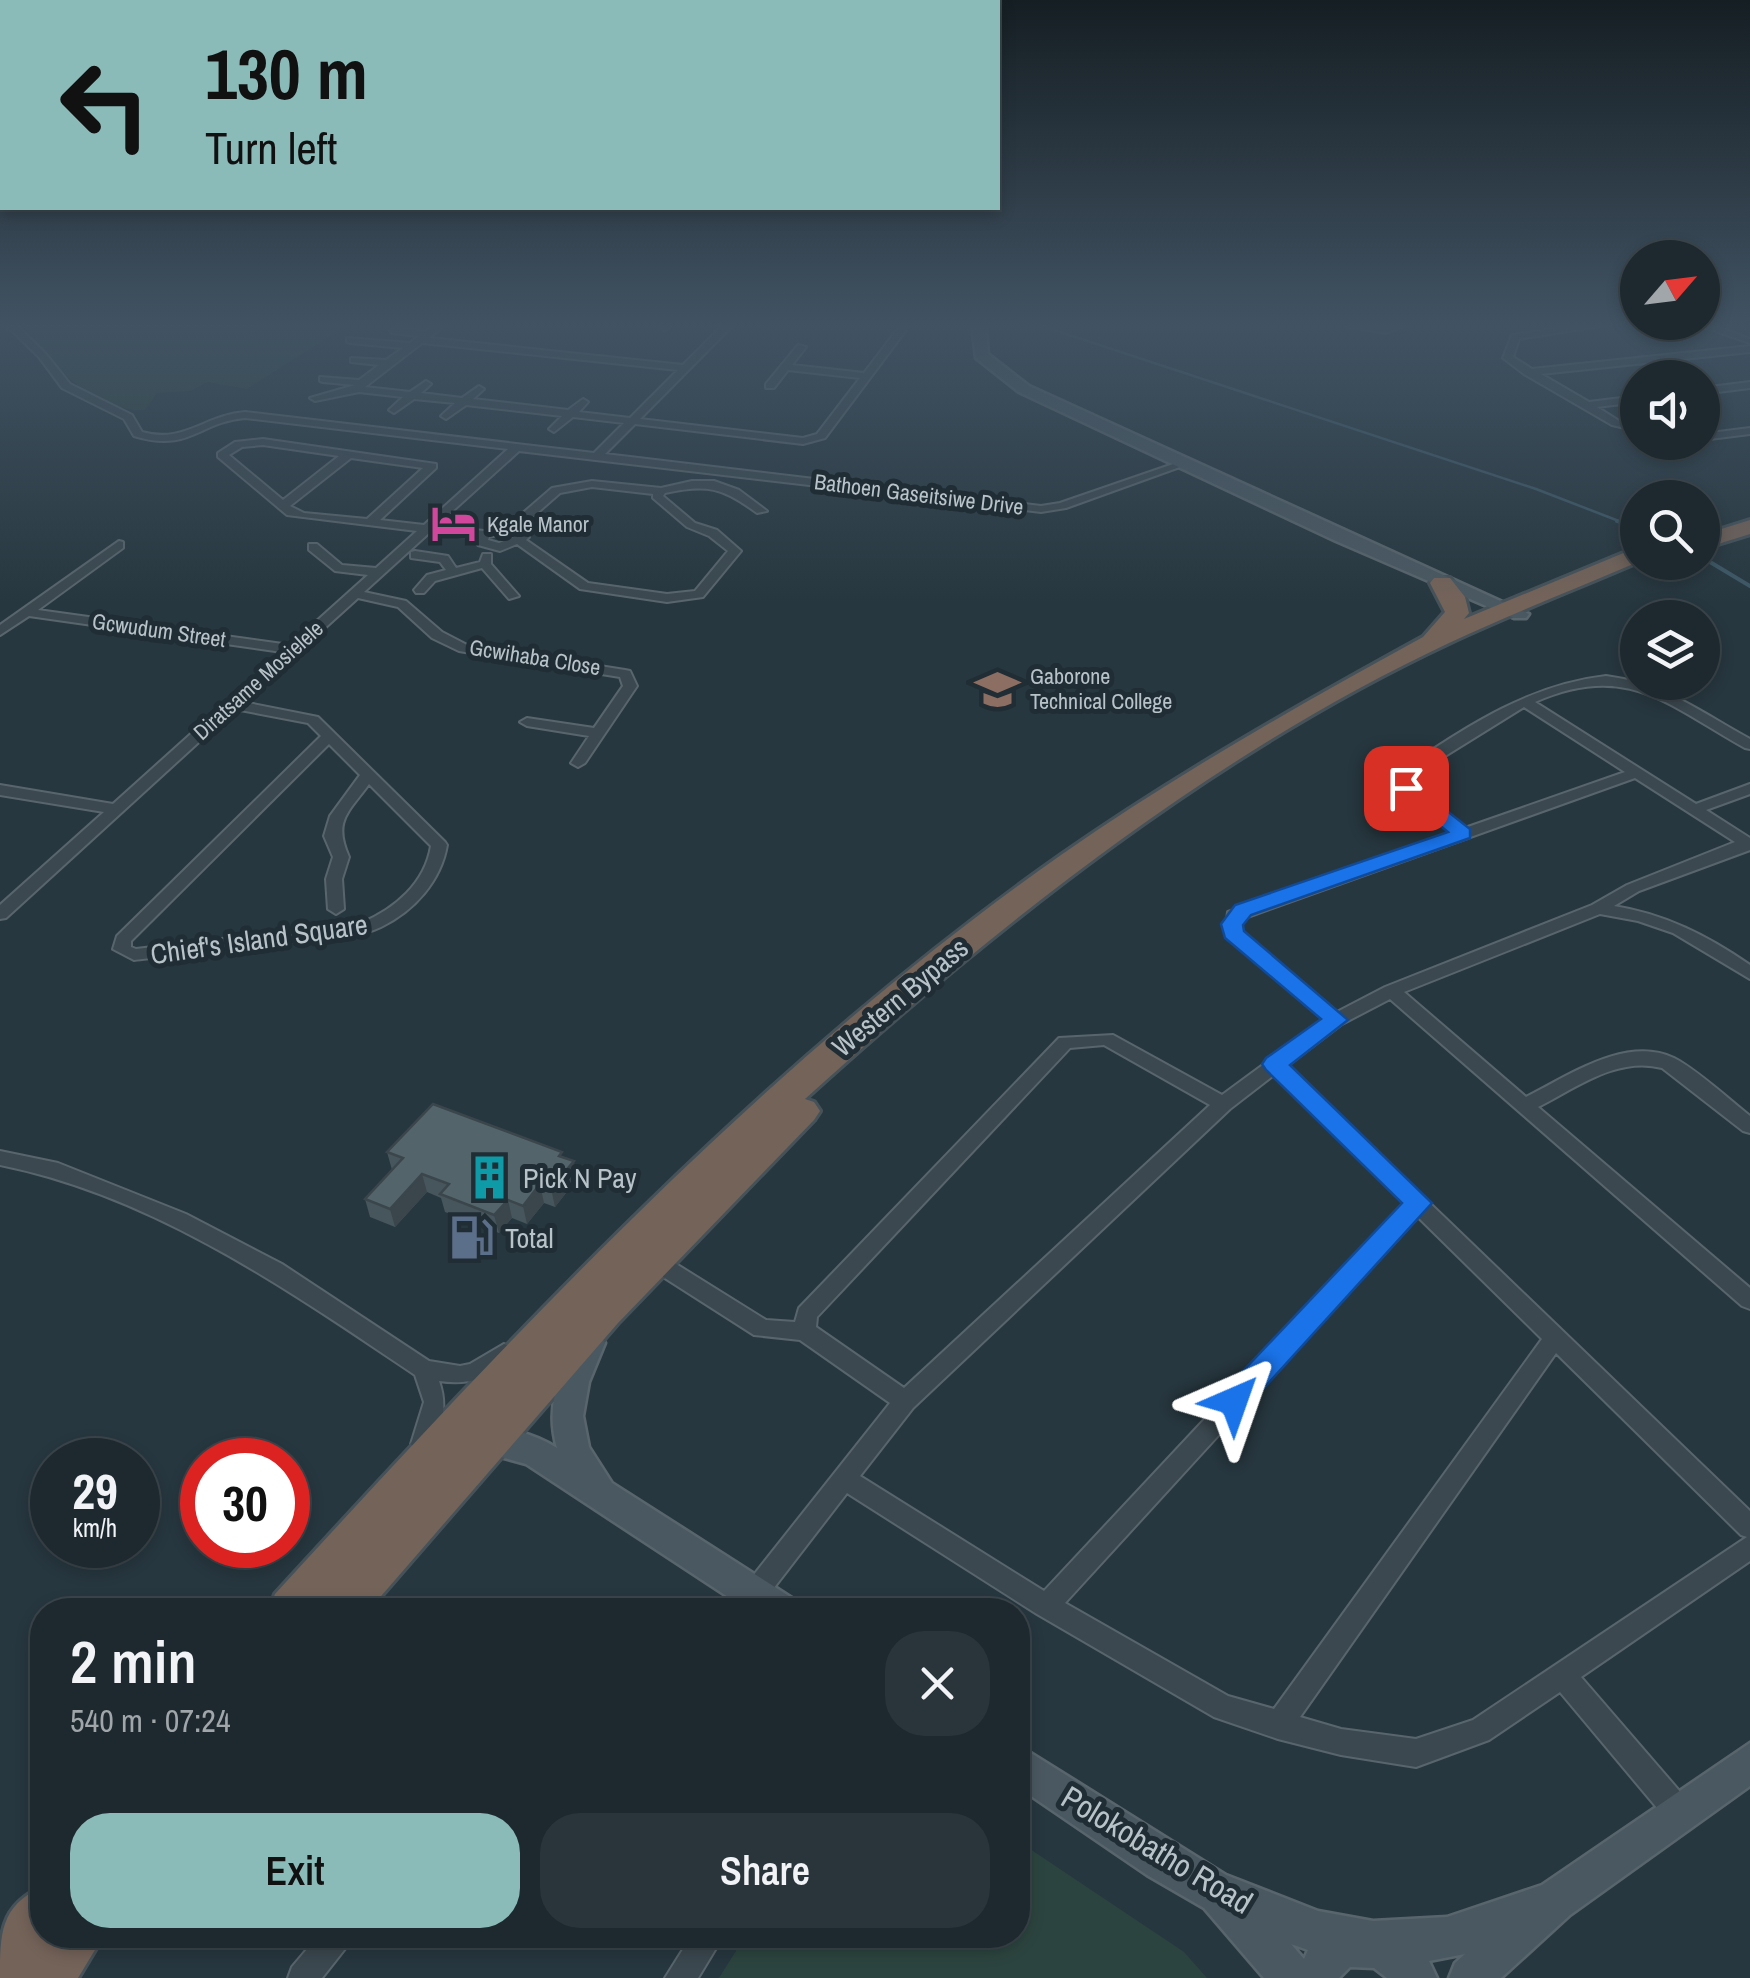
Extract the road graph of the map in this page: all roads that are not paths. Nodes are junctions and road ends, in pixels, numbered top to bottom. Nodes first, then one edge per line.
1 (129, 418) edge
2 (223, 418) edge
3 (268, 418) edge
4 (506, 418) edge
5 (566, 418) edge
6 (605, 418) edge
7 (638, 418) edge
8 (721, 418) edge
9 (833, 418) edge
10 (1089, 418) edge
11 (502, 422) dead end
12 (634, 422) junction
13 (554, 428) dead end
14 (712, 430) junction
15 (1750, 430) edge
16 (1720, 434) edge
17 (517, 447) junction
18 (350, 453) junction
19 (597, 456) junction
20 (1182, 464) junction
21 (656, 493) junction
22 (281, 506) junction
23 (761, 511) dead end
24 (1750, 516) edge
25 (370, 522) junction
26 (1720, 525) edge
27 (1750, 527) edge
28 (426, 528) junction
29 (516, 535) junction
30 (1720, 536) edge
31 (488, 541) junction
32 (119, 546) dead end
33 (314, 547) dead end
34 (416, 555) dead end
35 (1620, 562) edge
36 (485, 564) junction
37 (377, 572) junction
38 (453, 572) junction
39 (1620, 572) edge
40 (1432, 578) junction
41 (420, 590) dead end
42 (354, 593) junction
43 (512, 596) dead end
44 (27, 612) junction
45 (1508, 613) junction
46 (0, 631) edge
47 (290, 649) junction
48 (1388, 664) junction
49 (1525, 702) junction
50 (231, 704) junction
51 (528, 722) dead end
52 (596, 734) junction
53 (329, 736) junction
54 (1750, 745) edge
55 (578, 763) dead end
56 (1638, 772) junction
57 (368, 775) junction
58 (1750, 789) edge
59 (0, 790) edge
60 (116, 809) junction
61 (1696, 809) junction
62 (1463, 834) junction
63 (1749, 844) edge
64 (336, 908) dead end
65 (1598, 909) junction
66 (0, 914) edge
67 (1750, 973) edge
68 (1391, 991) junction
69 (1336, 1020) junction
70 (1274, 1064) junction
71 (1223, 1104) junction
72 (1525, 1106) junction
73 (1750, 1126) edge
74 (0, 1158) edge
75 (1418, 1203) junction
76 (653, 1260) junction
77 (1750, 1300) edge
78 (592, 1302) junction
79 (804, 1331) junction
80 (1554, 1340) junction
81 (424, 1369) junction
82 (905, 1401) junction
83 (488, 1440) junction
84 (843, 1478) junction
85 (609, 1500) junction
86 (1750, 1527) edge
87 (1750, 1548) edge
88 (332, 1590) edge
89 (761, 1598) edge
90 (769, 1598) edge
91 (1046, 1606) junction
92 (1564, 1677) junction
93 (1278, 1726) junction
94 (1750, 1762) edge
95 (1030, 1772) edge
96 (1678, 1811) junction
97 (1215, 1894) junction
98 (1556, 1900) junction
99 (30, 1929) edge
100 (1360, 1943) junction
101 (67, 1948) edge
102 (327, 1948) edge
103 (700, 1948) edge
104 (0, 1967) edge
105 (44, 1978) edge
106 (303, 1978) edge
107 (680, 1978) edge
108 (1293, 1978) edge
109 (1318, 1978) edge
110 (1416, 1978) edge
111 (1470, 1978) edge

1 - 2 street, Bathoen Gaseitsiwe Drive
3 - 17 street, Bathoen Gaseitsiwe Drive
4 - 11 street
5 - 13 street
6 - 12 street
7 - 12 street
8 - 14 street
9 - 14 street
10 - 20 street
12 - 14 street
12 - 19 street
15 - 16 street
17 - 19 street, Bathoen Gaseitsiwe Drive
17 - 28 street, Diratsame Mosielele
18 - 22 street
18 - 22 street
18 - 25 street
19 - 20 street, Bathoen Gaseitsiwe Drive
20 - 40 street
21 - 23 street
21 - 29 street
21 - 29 street
22 - 25 street
24 - 26 highway
25 - 28 street
27 - 30 highway
28 - 31 street
28 - 37 street, Diratsame Mosielele
29 - 31 street
31 - 36 street
32 - 44 street
33 - 37 street
34 - 38 street
35 - 45 highway, Western Bypass
36 - 38 street
36 - 43 street
37 - 42 street, Diratsame Mosielele
38 - 41 street
39 - 45 highway, Western Bypass
40 - 45 street
40 - 48 highway
42 - 47 street, Diratsame Mosielele
42 - 52 street, Gcwihaba Close
44 - 46 street
44 - 47 street, Gcwudum Street
45 - 48 highway, Western Bypass
45 - 76 highway, Western Bypass
47 - 50 street, Diratsame Mosielele
48 - 78 highway, Western Bypass
49 - 54 street
49 - 56 street
49 - 62 street
50 - 53 street, Chief's Island Square
50 - 60 street, Diratsame Mosielele
51 - 52 street
52 - 55 street, Gcwihaba Close
53 - 57 street, Chief's Island Square
53 - 57 street, Chief's Island Square
56 - 61 street
56 - 62 street
57 - 64 street
58 - 61 street
59 - 60 street
60 - 66 street, Diratsame Mosielele
61 - 63 street
62 - 69 street
63 - 65 street
65 - 67 street
65 - 68 street
68 - 69 street
68 - 72 street
69 - 70 street
70 - 71 street
70 - 75 street
71 - 79 street
71 - 82 street
72 - 73 street
72 - 77 street
74 - 81 street
75 - 80 street
75 - 91 street
76 - 78 highway, Western Bypass
76 - 79 street
78 - 81 street
78 - 83 highway, Western Bypass
78 - 85 street
78 - 88 highway, Western Bypass
79 - 82 street
80 - 86 street
80 - 93 street
81 - 88 street
82 - 84 street
83 - 85 street
83 - 88 highway, Western Bypass
84 - 90 street
84 - 91 street
85 - 89 street
87 - 92 street
91 - 93 street
92 - 93 street
92 - 96 street
94 - 96 street
95 - 97 street, Polokobatho Road
96 - 98 street
97 - 100 street, Polokobatho Road
97 - 108 street
98 - 100 street
98 - 111 street
99 - 104 highway
100 - 109 street
100 - 110 street
101 - 105 highway
102 - 106 street
103 - 107 street

